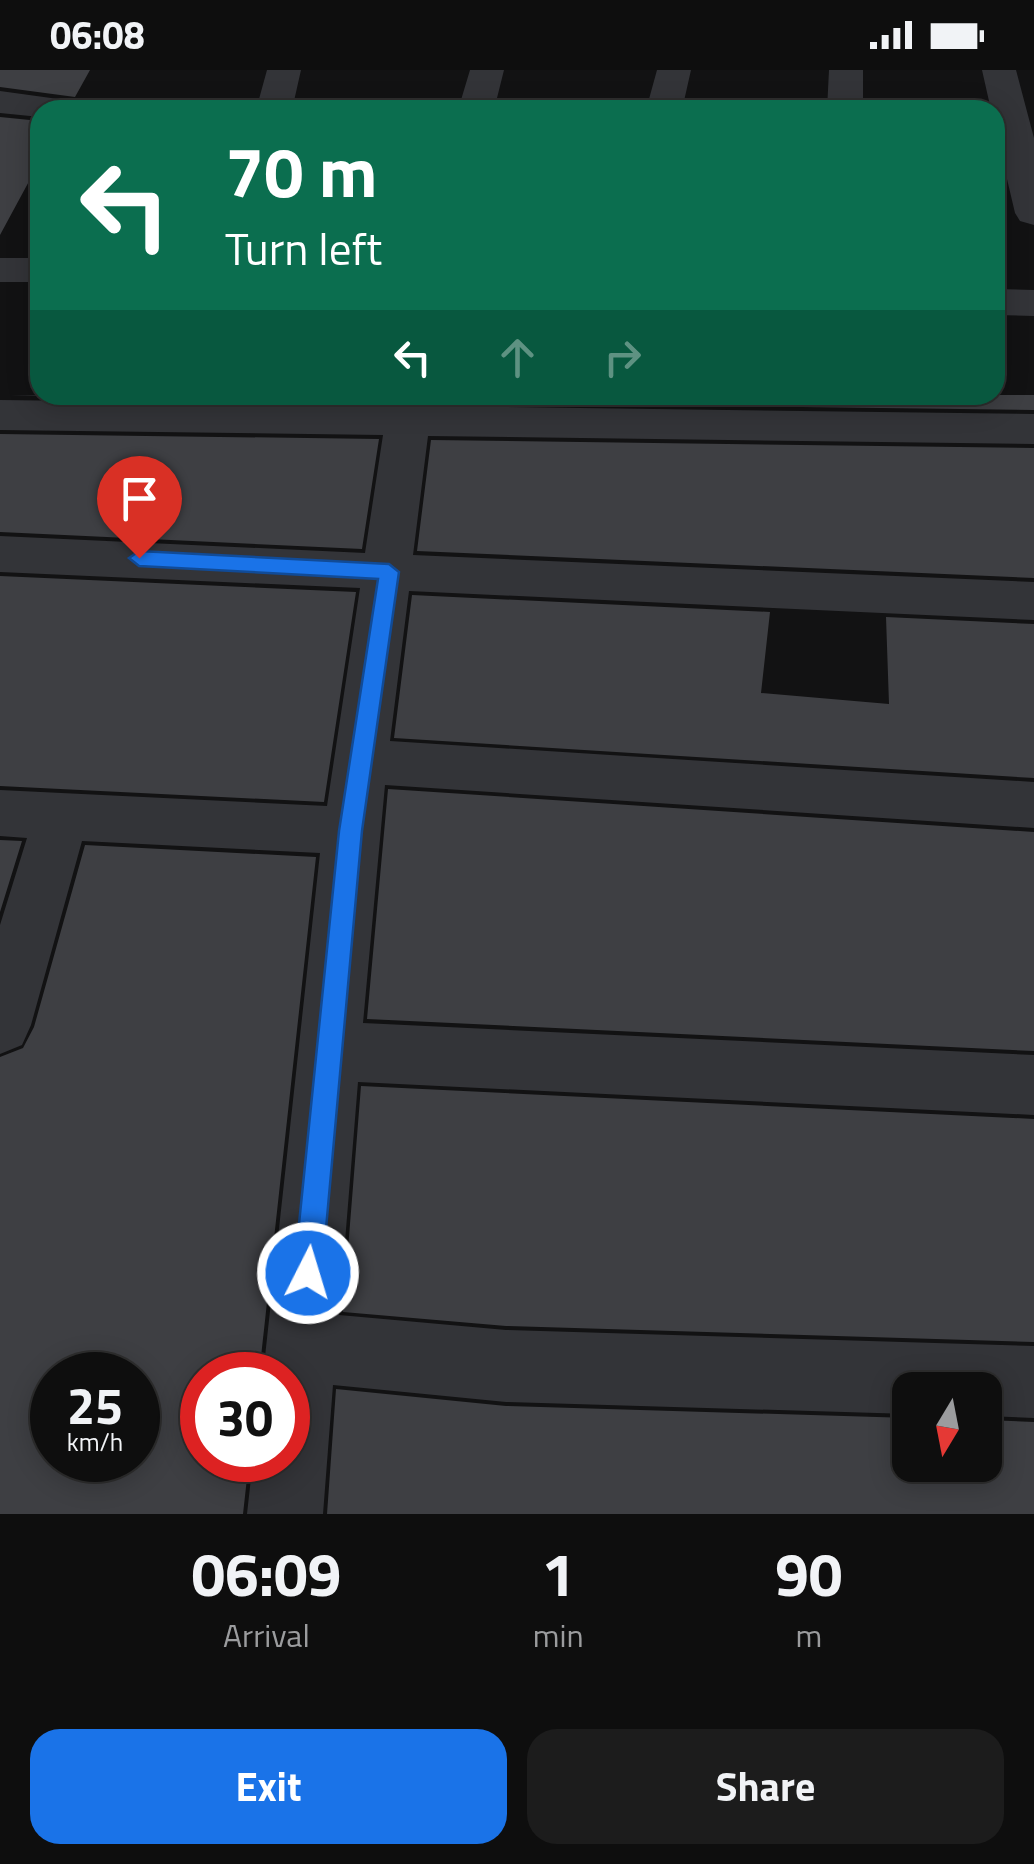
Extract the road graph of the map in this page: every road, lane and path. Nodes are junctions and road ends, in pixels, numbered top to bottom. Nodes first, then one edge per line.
1 (284, 70) edge
2 (488, 70) edge
3 (674, 70) edge
4 (846, 70) edge
5 (999, 70) edge
6 (276, 100) edge
7 (479, 100) edge
8 (666, 100) edge
9 (845, 100) edge
10 (1003, 100) edge
11 (0, 102) edge
12 (30, 106) edge
13 (1005, 110) edge
14 (1018, 198) edge
15 (0, 270) edge
16 (30, 270) edge
17 (1005, 302) edge
18 (1034, 303) edge
19 (409, 406) edge
20 (0, 414) edge
21 (1034, 429) edge
22 (0, 554) edge
23 (389, 572) junction
24 (1034, 600) edge
25 (360, 761) junction
26 (1034, 804) edge
27 (0, 814) edge
28 (60, 817) junction
29 (350, 831) junction
30 (0, 1025) edge
31 (327, 1051) junction
32 (1034, 1085) edge
33 (301, 1347) junction
34 (1034, 1382) edge
35 (285, 1514) edge

1 - 6 street
2 - 7 street
3 - 8 street
4 - 9 street
5 - 10 street
11 - 12 street
13 - 14 street
15 - 16 street
17 - 18 street
19 - 20 street
19 - 21 street
19 - 23 street
22 - 23 street
23 - 24 street
23 - 25 street
25 - 26 street
25 - 29 street
27 - 28 street
28 - 29 street
28 - 30 street
29 - 31 street
31 - 32 street
31 - 33 street
33 - 34 street
33 - 35 street

